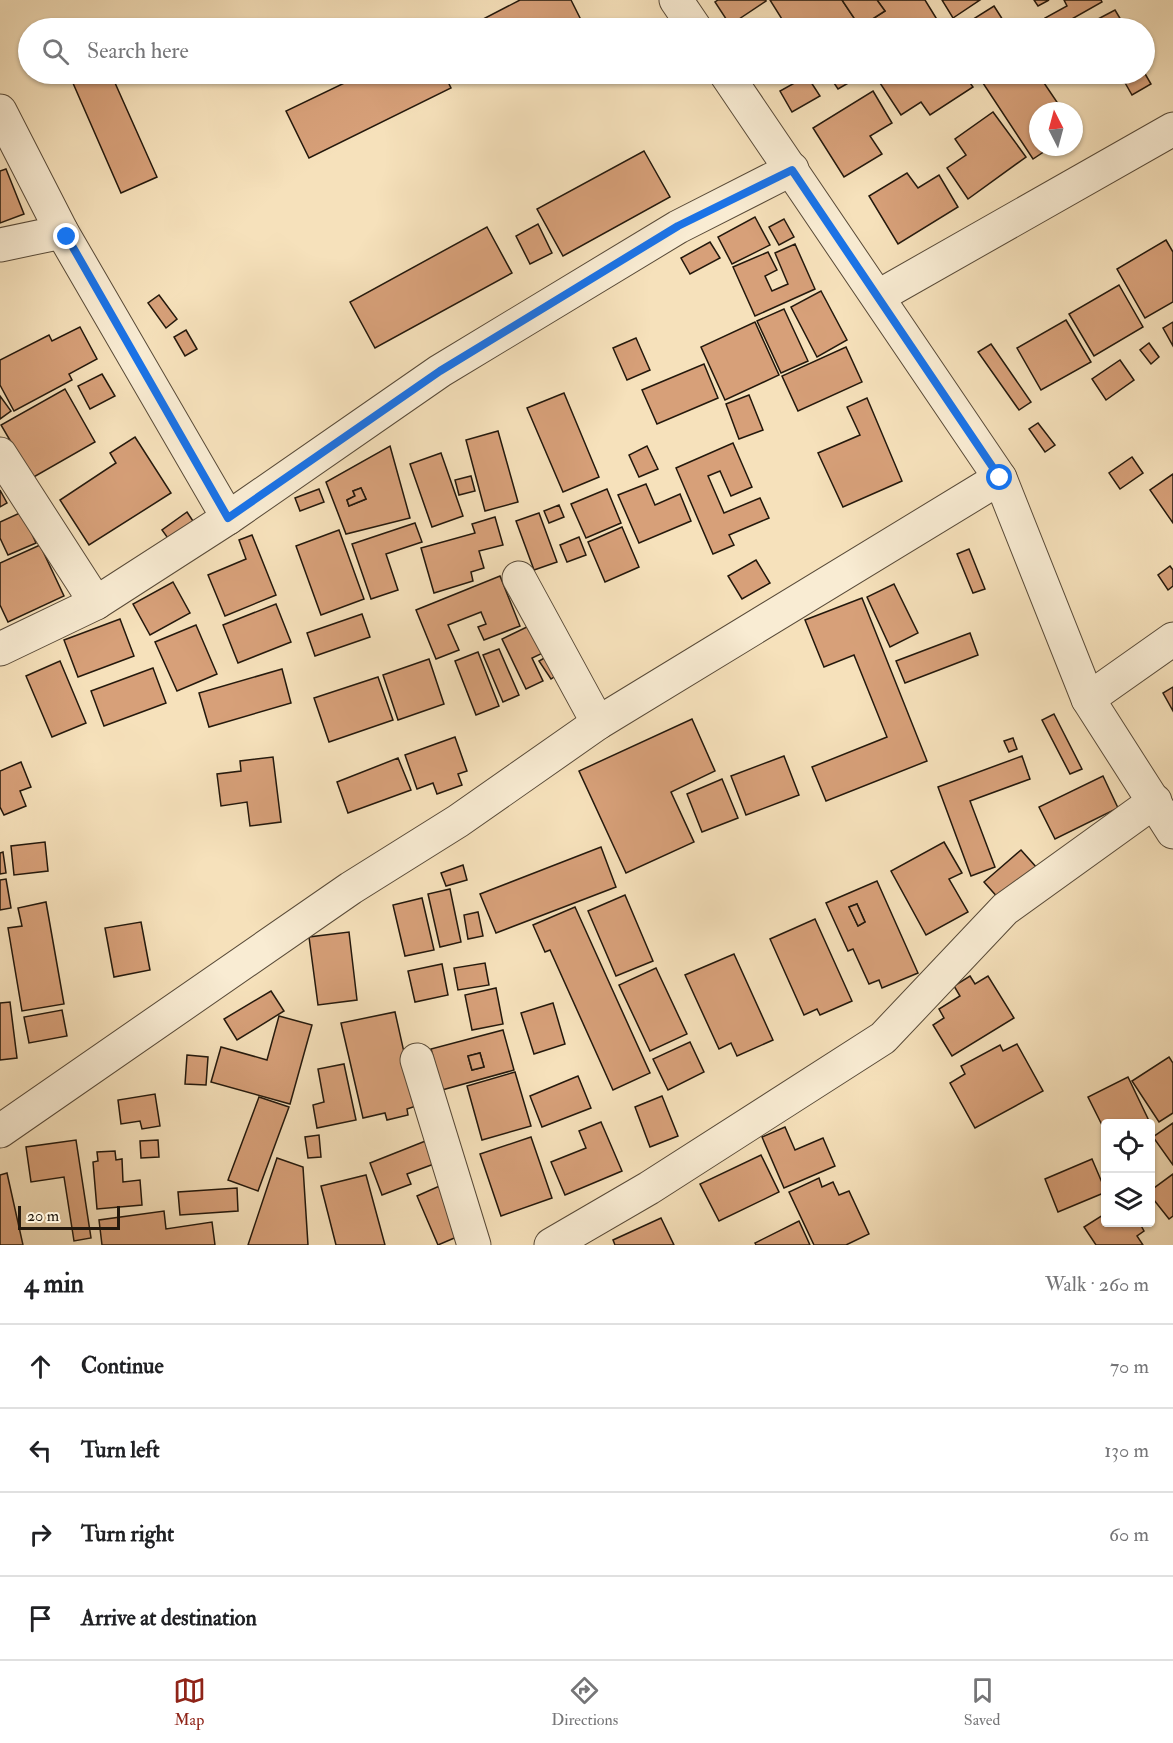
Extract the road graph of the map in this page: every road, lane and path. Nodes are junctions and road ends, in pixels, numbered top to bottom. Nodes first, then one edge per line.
1 (676, 0) edge
2 (688, 18) edge
3 (733, 84) edge
4 (0, 111) edge
5 (1173, 129) edge
6 (792, 170) junction
7 (62, 232) junction
8 (0, 245) edge
9 (879, 296) junction
10 (0, 454) edge
11 (1000, 478) junction
12 (228, 518) junction
13 (519, 578) dead end
14 (96, 603) junction
15 (1173, 639) edge
16 (0, 649) edge
17 (1088, 699) junction
18 (598, 723) junction
19 (1155, 801) junction
20 (1173, 832) edge
21 (417, 1060) dead end
22 (0, 1131) edge
23 (474, 1245) edge
24 (551, 1245) edge

1 - 2 street
3 - 6 street
4 - 7 street
5 - 9 street
6 - 9 street
6 - 12 street
7 - 8 street
7 - 12 street
9 - 11 street
10 - 14 street
11 - 17 street
11 - 18 street
12 - 14 street
13 - 18 street
14 - 16 street
15 - 17 street
17 - 19 street
18 - 22 street
19 - 20 street
19 - 24 street
21 - 23 street

